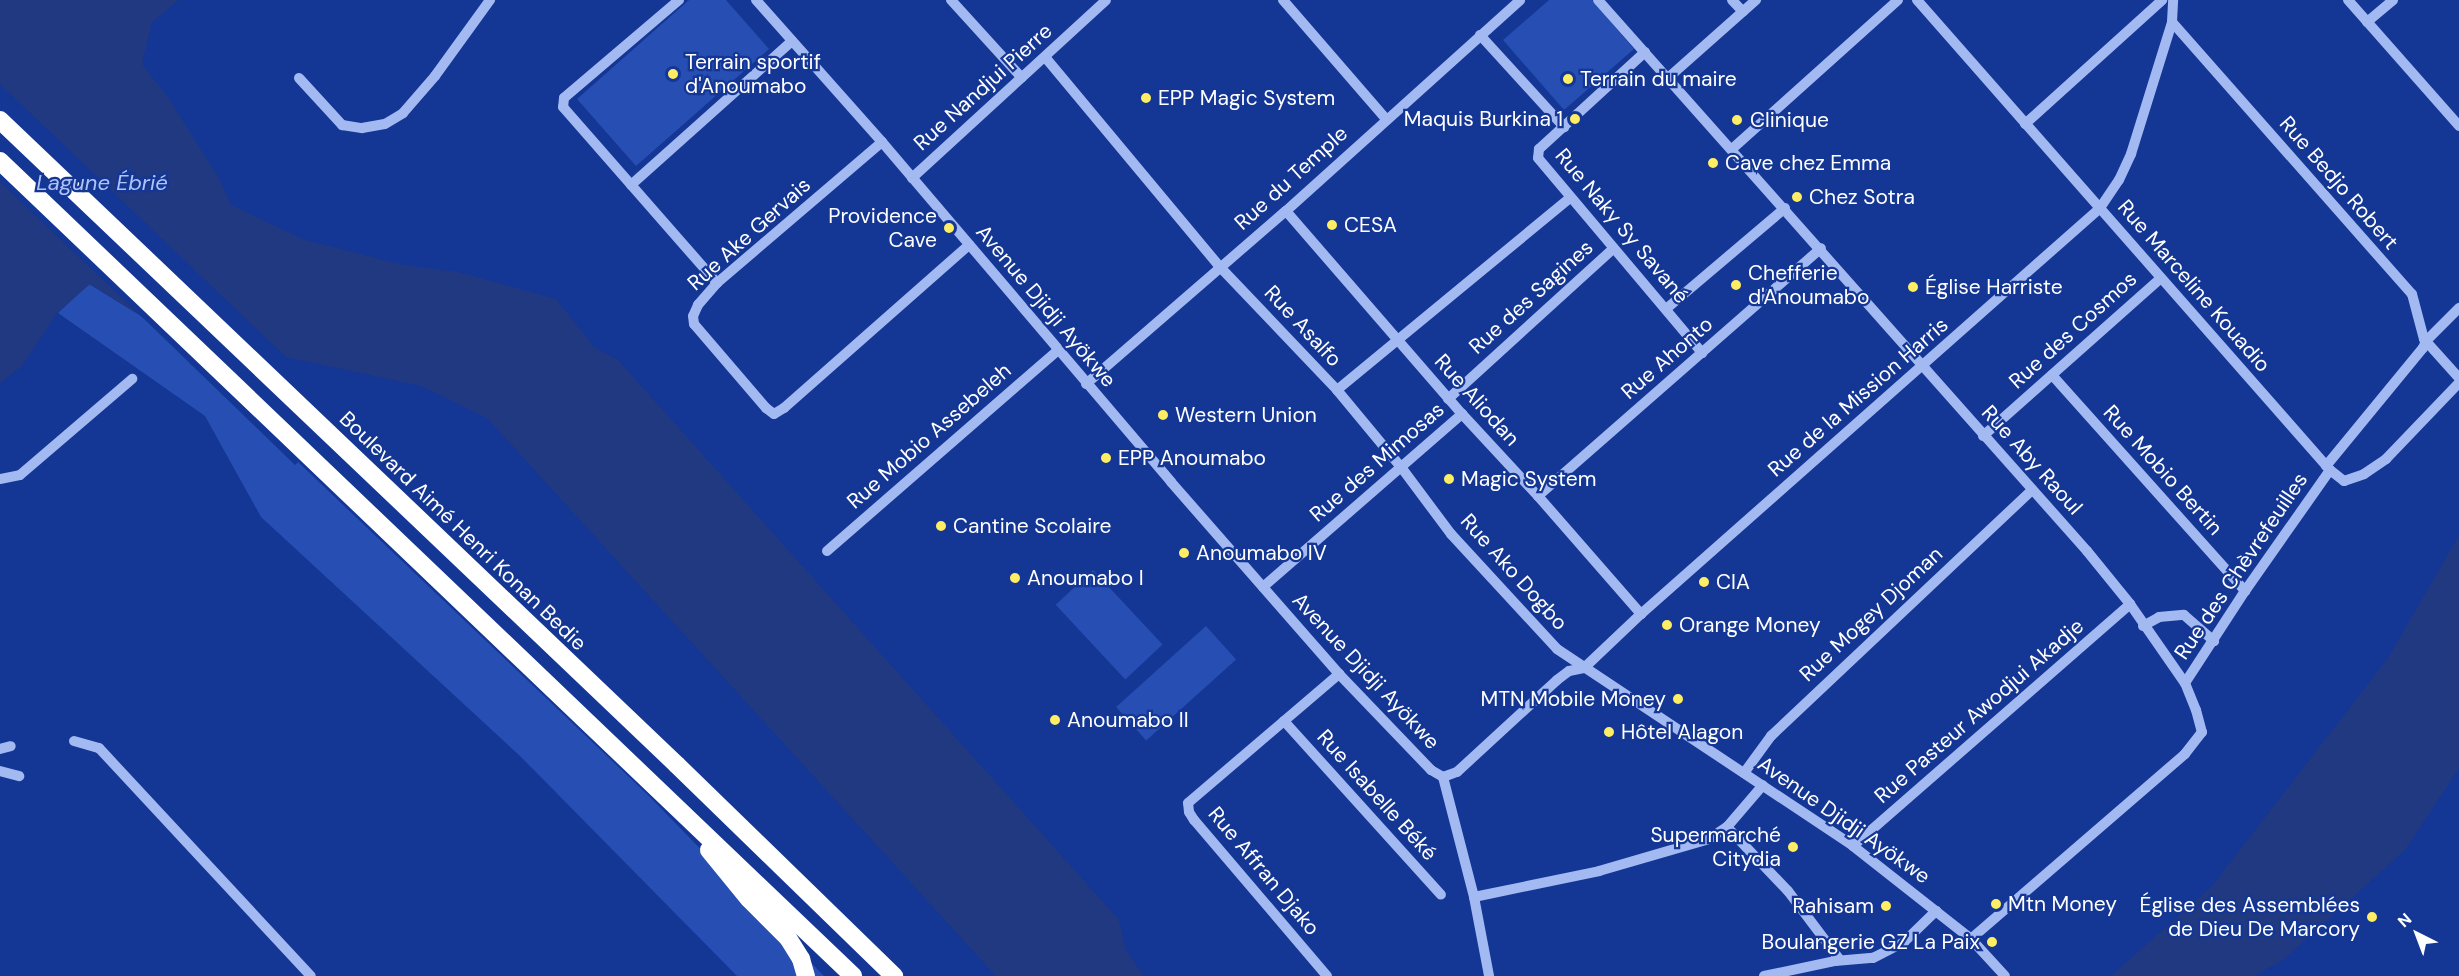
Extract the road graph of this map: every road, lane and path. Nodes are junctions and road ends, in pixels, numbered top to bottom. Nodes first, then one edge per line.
1 (490, 0) edge
2 (679, 0) edge
3 (756, 0) edge
4 (951, 0) edge
5 (1106, 0) edge
6 (1283, 0) edge
7 (1520, 0) edge
8 (1598, 0) edge
9 (1732, 0) edge
10 (1756, 0) edge
11 (1898, 0) edge
12 (1917, 0) edge
13 (2162, 0) edge
14 (2173, 0) edge
15 (2348, 0) edge
16 (2392, 0) edge
17 (1743, 12) junction
18 (2172, 22) junction
19 (2367, 22) junction
20 (1480, 35) junction
21 (792, 41) junction
22 (1645, 52) junction
23 (1045, 57) junction
24 (299, 78) dead end
25 (1022, 78) junction
26 (1668, 78) junction
27 (1386, 119) junction
28 (0, 120) edge
29 (2025, 124) junction
30 (2459, 126) edge
31 (1564, 127) junction
32 (882, 142) junction
33 (1731, 149) junction
34 (0, 161) edge
35 (912, 178) junction
36 (631, 185) junction
37 (1570, 198) junction
38 (1785, 208) junction
39 (2100, 208) junction
40 (1286, 210) junction
41 (969, 245) junction
42 (1614, 248) junction
43 (1821, 248) junction
44 (1220, 267) junction
45 (2161, 278) junction
46 (717, 283) junction
47 (2459, 308) edge
48 (1666, 309) junction
49 (1397, 339) junction
50 (2426, 341) junction
51 (1058, 350) junction
52 (1702, 353) junction
53 (1924, 366) junction
54 (2052, 375) junction
55 (2459, 378) edge
56 (132, 379) dead end
57 (2459, 383) edge
58 (1086, 384) junction
59 (1337, 390) junction
60 (1448, 399) junction
61 (1462, 414) junction
62 (1983, 436) junction
63 (1401, 466) junction
64 (2328, 468) junction
65 (0, 479) edge
66 (2032, 490) junction
67 (1538, 496) junction
68 (826, 551) dead end
69 (1263, 586) junction
70 (2245, 591) junction
71 (2130, 604) junction
72 (1641, 614) junction
73 (2143, 626) junction
74 (2214, 641) junction
75 (1584, 668) junction
76 (1339, 674) junction
77 (2185, 683) junction
78 (1284, 721) junction
79 (74, 741) dead end
80 (11, 746) dead end
81 (0, 748) edge
82 (0, 771) edge
83 (1744, 773) junction
84 (19, 776) dead end
85 (1443, 777) junction
86 (1762, 785) junction
87 (657, 786) junction
88 (1727, 827) junction
89 (1853, 846) junction
90 (1441, 895) dead end
91 (1474, 897) junction
92 (1936, 910) junction
93 (1971, 939) junction
94 (1840, 960) junction
95 (311, 976) edge
96 (806, 976) edge
97 (854, 976) edge
98 (894, 976) edge
99 (1327, 976) edge
100 (1489, 976) edge
101 (1764, 976) edge
102 (2005, 976) edge

1 - 24 street
2 - 36 street
3 - 21 street, Avenue Djidji Ayökwe
4 - 25 street
5 - 23 street, Rue Nandjui Pierre
6 - 27 street
7 - 20 street, Rue du Temple
8 - 22 street, Rue Aby Raoul
9 - 17 street
10 - 17 street
11 - 33 street
12 - 29 street, Rue Marceline Kouadio
13 - 29 street
14 - 18 street, Rue de la Mission Harris
15 - 19 street
16 - 19 street
17 - 26 street
18 - 39 street, Rue de la Mission Harris
18 - 50 street, Rue Bedjo Robert
19 - 30 street
20 - 27 street, Rue du Temple
20 - 31 street
21 - 32 street, Avenue Djidji Ayökwe
21 - 36 street
22 - 26 street, Rue Aby Raoul
22 - 31 street, Rue Naky Sy Savané
23 - 25 street, Rue Nandjui Pierre
23 - 44 street, Rue Asalfo
25 - 35 street, Rue Nandjui Pierre
26 - 33 street, Rue Aby Raoul
27 - 40 street, Rue du Temple
28 - 98 highway, Boulevard Aimé Henri Konan Bedie
29 - 39 street, Rue Marceline Kouadio
31 - 37 street, Rue Naky Sy Savané
32 - 35 street, Avenue Djidji Ayökwe
32 - 46 street, Rue Ake Gervais
33 - 38 street, Rue Aby Raoul
34 - 87 highway
35 - 41 street, Avenue Djidji Ayökwe
36 - 46 street
37 - 42 street, Rue Naky Sy Savané
37 - 49 street, Rue Asalfo
38 - 43 street, Rue Aby Raoul
38 - 48 street
39 - 45 street, Rue Marceline Kouadio
39 - 53 street, Rue de la Mission Harris
40 - 44 street, Rue du Temple
40 - 49 street, Rue Aliodan
41 - 46 street, Rue Ake Gervais
41 - 51 street, Avenue Djidji Ayökwe
42 - 48 street, Rue Naky Sy Savané
42 - 60 street, Rue des Sagines
43 - 52 street, Rue Ahonto
43 - 53 street, Rue Aby Raoul
44 - 58 street, Rue du Temple
44 - 59 street, Rue Asalfo
45 - 54 street, Rue des Cosmos
45 - 64 street, Rue Marceline Kouadio
47 - 50 street, Rue des Chèvrefeuilles
48 - 52 street, Rue Naky Sy Savané
49 - 59 street, Rue Asalfo
49 - 60 street, Rue Aliodan
50 - 55 street, Rue Bedjo Robert
50 - 64 street, Rue des Chèvrefeuilles
51 - 58 street, Avenue Djidji Ayökwe
51 - 68 street, Rue Mobio Assebeleh
52 - 67 street, Rue Ahonto
53 - 62 street, Rue Aby Raoul
53 - 72 street, Rue de la Mission Harris
54 - 62 street, Rue des Cosmos
54 - 70 street, Rue Mobio Bertin
56 - 65 street
57 - 64 street
58 - 69 street, Avenue Djidji Ayökwe
59 - 63 street, Rue Ako Dogbo
60 - 61 street, Rue Aliodan
61 - 63 street, Rue des Mimosas
61 - 67 street, Rue Aliodan
62 - 66 street, Rue Aby Raoul
63 - 69 street, Rue des Mimosas
63 - 75 street, Rue Ako Dogbo
64 - 70 street, Rue des Chèvrefeuilles
66 - 71 street, Rue Aby Raoul
66 - 83 street, Rue Mogey Djoman
67 - 72 street, Rue Aliodan
69 - 76 street, Avenue Djidji Ayökwe
70 - 74 street, Rue des Chèvrefeuilles
71 - 73 street, Rue Aby Raoul
71 - 89 street, Rue Pasteur Awodjui Akadje
72 - 75 street, Rue de la Mission Harris
73 - 74 street
73 - 77 street, Rue Aby Raoul
74 - 77 street, Rue des Chèvrefeuilles
75 - 83 street, Avenue Djidji Ayökwe
75 - 85 street, Avenue Djidji Ayökwe
76 - 78 street, Rue Affran Djako
76 - 85 street, Avenue Djidji Ayökwe
77 - 93 street, Rue Aby Raoul
78 - 90 street, Rue Isabelle Béké
78 - 99 street, Rue Affran Djako
79 - 95 street
80 - 81 street
82 - 84 street
83 - 86 street, Avenue Djidji Ayökwe
85 - 91 street
86 - 88 street
86 - 89 street, Avenue Djidji Ayökwe
87 - 96 highway
87 - 97 highway
88 - 91 street
88 - 94 street
89 - 92 street, Avenue Djidji Ayökwe
91 - 100 street
92 - 93 street, Avenue Djidji Ayökwe
92 - 94 street
93 - 102 street, Avenue Djidji Ayökwe
94 - 101 street

